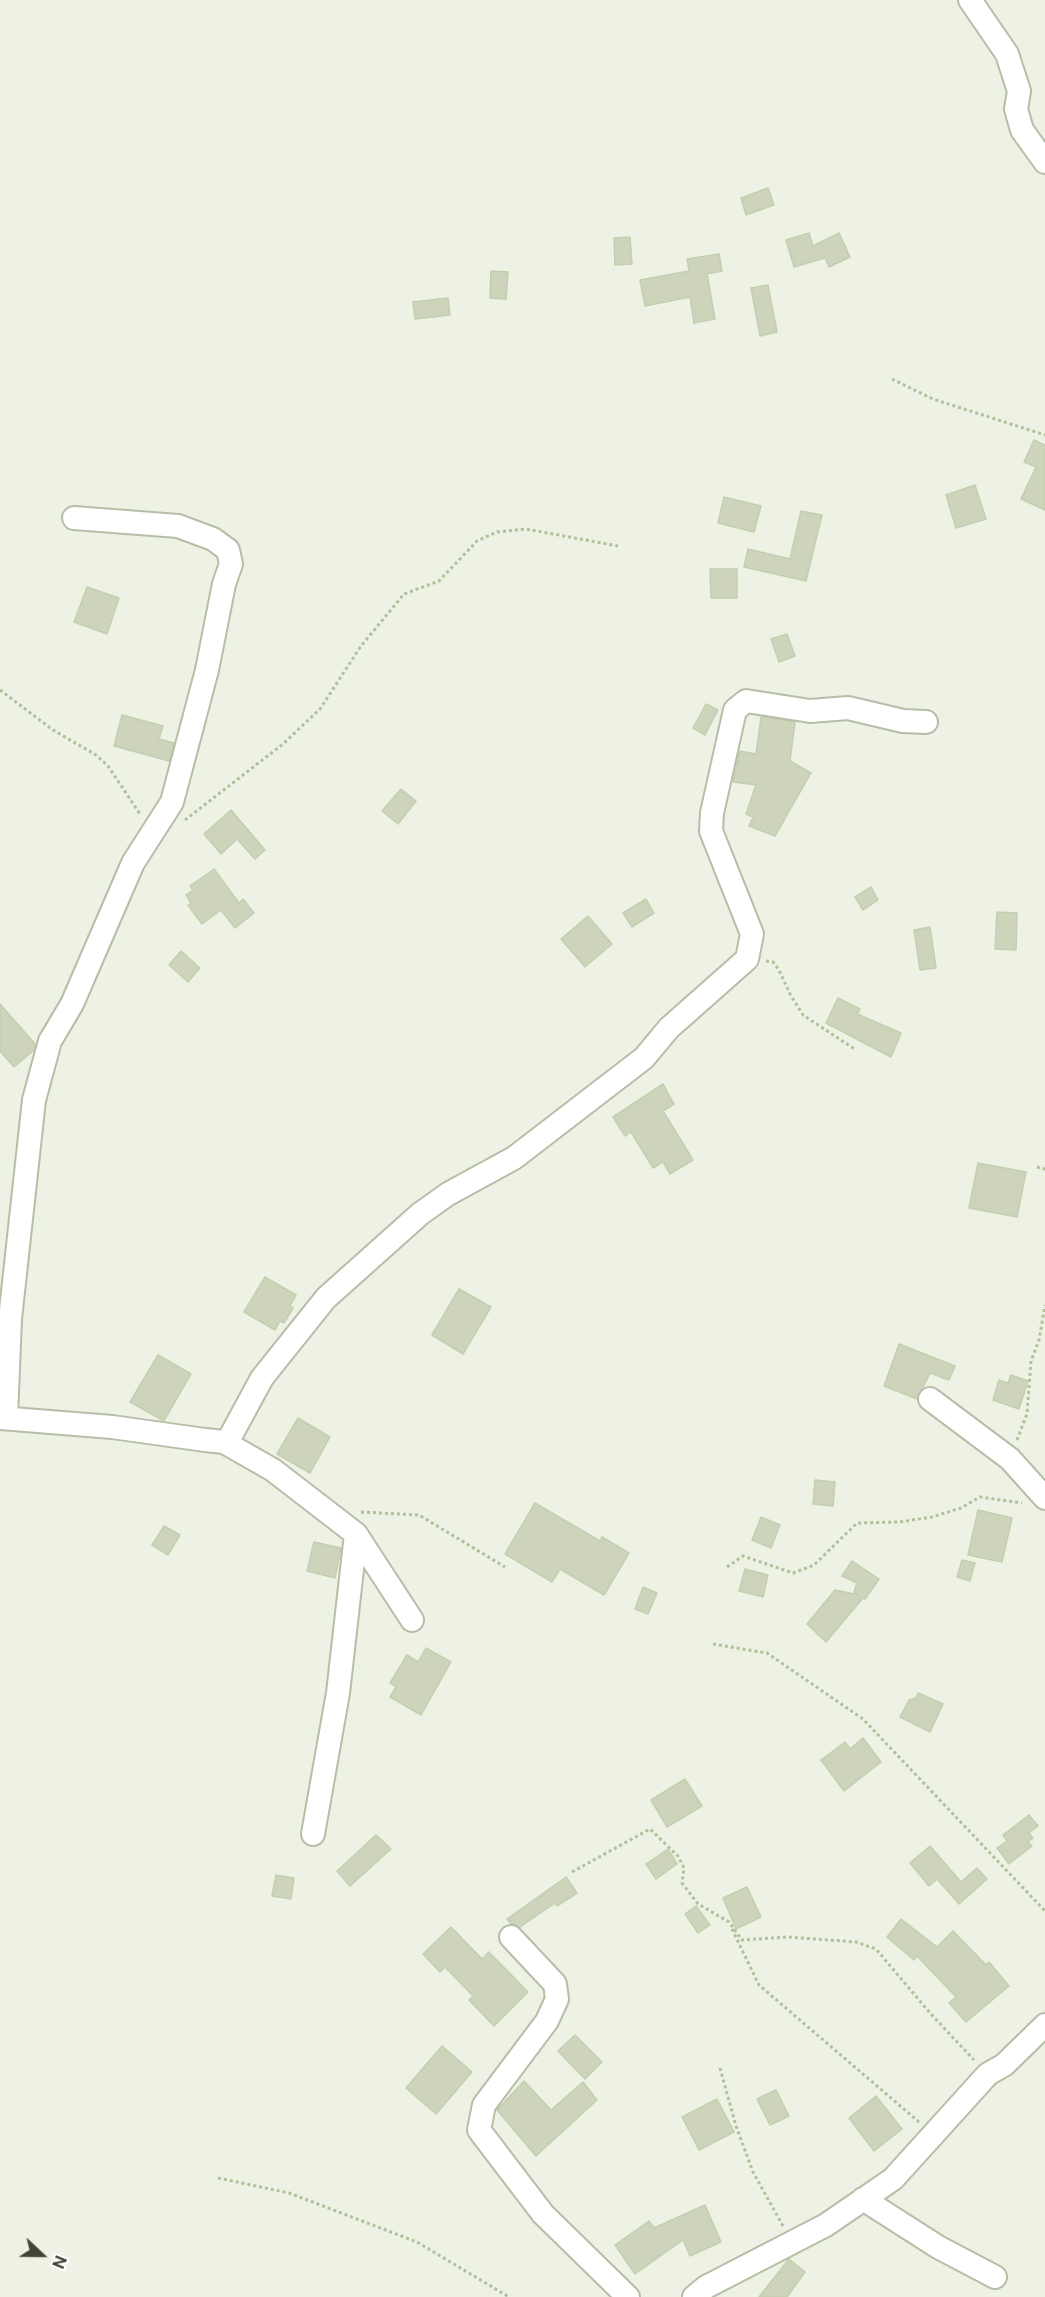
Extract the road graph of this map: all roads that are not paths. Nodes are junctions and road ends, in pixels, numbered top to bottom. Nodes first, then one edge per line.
1 (970, 0) edge
2 (1045, 162) edge
3 (74, 518) dead end
4 (926, 722) dead end
5 (930, 1399) dead end
6 (3, 1418) edge
7 (224, 1442) junction
8 (1037, 1501) edge
9 (356, 1534) junction
10 (412, 1620) dead end
11 (313, 1834) dead end
12 (511, 1937) dead end
13 (1045, 2025) edge
14 (863, 2199) junction
15 (994, 2277) dead end
16 (628, 2297) edge
17 (694, 2297) edge

1 - 2 street
3 - 6 street
4 - 7 street
5 - 8 street
6 - 7 street
7 - 9 street
9 - 10 street
9 - 11 street
12 - 16 street
13 - 14 street
14 - 15 street
14 - 17 street

